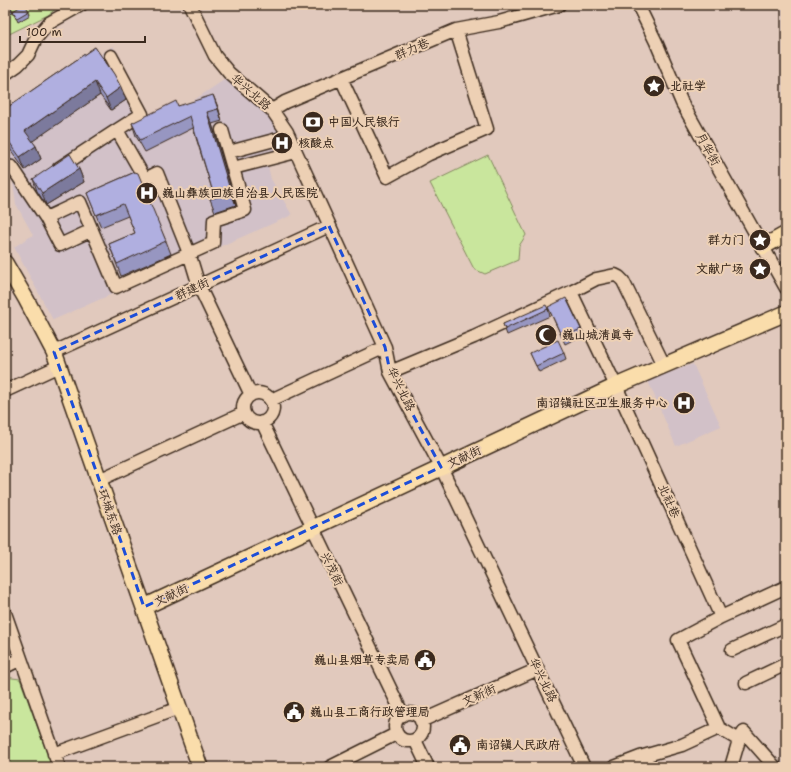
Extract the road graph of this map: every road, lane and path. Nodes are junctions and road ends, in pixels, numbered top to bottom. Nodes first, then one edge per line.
1 (81, 5) edge
2 (190, 5) edge
3 (559, 5) edge
4 (638, 5) edge
5 (456, 30) junction
6 (111, 56) dead end
7 (5, 74) edge
8 (341, 78) junction
9 (272, 110) junction
10 (117, 130) junction
11 (222, 130) dead end
12 (289, 136) junction
13 (228, 152) junction
14 (296, 152) junction
15 (5, 166) edge
16 (233, 168) junction
17 (46, 176) edge
18 (132, 178) edge
19 (145, 179) junction
20 (93, 196) edge
21 (80, 202) junction
22 (46, 218) junction
23 (329, 226) junction
24 (92, 230) junction
25 (786, 234) edge
26 (763, 247) junction
27 (189, 253) junction
28 (5, 263) edge
29 (199, 286) junction
30 (786, 288) edge
31 (571, 292) junction
32 (786, 312) edge
33 (385, 347) junction
34 (57, 359) junction
35 (664, 365) junction
36 (390, 372) junction
37 (616, 386) junction
38 (5, 391) edge
39 (250, 395) junction
40 (271, 400) junction
41 (244, 413) junction
42 (262, 422) junction
43 (442, 467) junction
44 (99, 480) junction
45 (312, 528) junction
46 (786, 587) edge
47 (144, 607) junction
48 (5, 613) edge
49 (721, 617) junction
50 (786, 625) edge
51 (732, 650) dead end
52 (21, 659) junction
53 (786, 664) edge
54 (5, 667) edge
55 (538, 669) junction
56 (746, 684) dead end
57 (179, 708) junction
58 (403, 715) junction
59 (421, 721) junction
60 (719, 728) junction
61 (396, 734) junction
62 (415, 740) junction
63 (738, 740) junction
64 (54, 754) junction
65 (640, 757) junction
66 (59, 767) edge
67 (200, 767) edge
68 (330, 767) edge
69 (428, 767) edge
70 (584, 767) edge
71 (614, 767) edge
72 (652, 767) edge
73 (731, 767) edge
74 (775, 767) edge

1 - 7 street
2 - 9 street, 华兴北路
3 - 5 street, 群力巷
4 - 26 street, 月华街
5 - 8 street, 群力巷
5 - 8 street
6 - 10 street
8 - 9 street, 群力巷
9 - 12 street, 华兴北路
10 - 17 street
10 - 19 street
11 - 13 street
12 - 13 street
12 - 14 street, 华兴北路
13 - 16 street
14 - 16 street
14 - 23 street, 华兴北路
15 - 22 street
16 - 27 street
18 - 19 street
19 - 27 street
20 - 21 street
21 - 22 street
21 - 24 street
22 - 24 street
23 - 29 street, 群建街
23 - 33 street, 华兴北路
24 - 27 street
25 - 26 main road
26 - 30 street, 月华街
27 - 29 street
28 - 34 main road, 环城东路
29 - 34 street, 群建街
29 - 39 street
31 - 35 street
31 - 36 street
31 - 37 street, 北社巷
32 - 35 main road, 文献街
33 - 36 street, 华兴北路
33 - 40 street
34 - 38 street, 群建街
34 - 44 main road, 环城东路
35 - 37 main road, 文献街
36 - 43 street, 华兴北路
37 - 43 main road, 文献街
37 - 49 street, 北社巷
39 - 40 street
39 - 41 street
40 - 42 street
41 - 42 street
41 - 44 street
42 - 45 street, 兴茂街
43 - 45 main road, 文献街
43 - 55 street, 华兴北路
44 - 47 main road, 环城东路
45 - 47 main road, 文献街
45 - 58 street, 兴茂街
46 - 49 street
47 - 57 main road, 环城东路
48 - 52 street
49 - 60 street
50 - 51 street
52 - 54 street
52 - 64 street
53 - 56 street
55 - 59 street, 文新街
55 - 70 street, 华兴北路
57 - 64 street
57 - 67 main road, 环城东路
58 - 59 street
58 - 61 street
59 - 62 street
60 - 63 street
60 - 65 street
61 - 62 street
61 - 68 street
62 - 69 street
63 - 73 street
63 - 74 street
64 - 66 street
65 - 71 street
65 - 72 street

